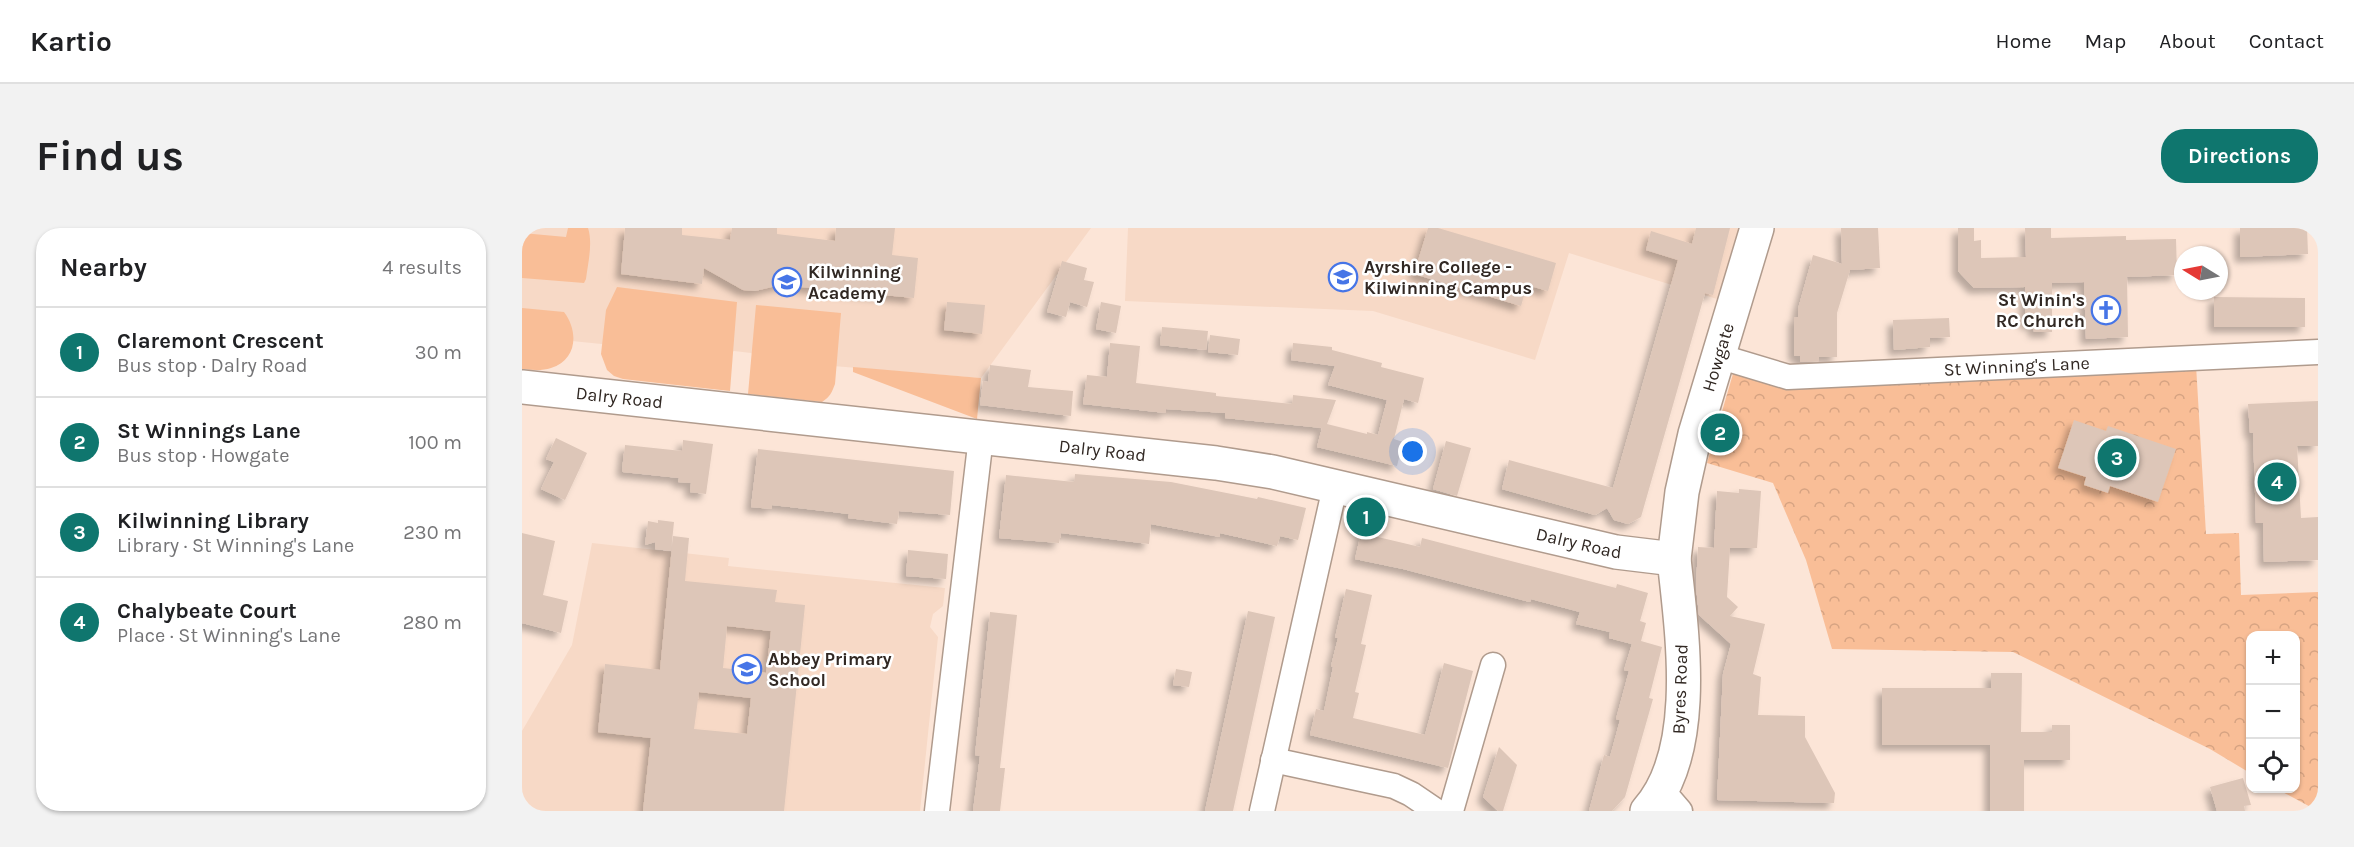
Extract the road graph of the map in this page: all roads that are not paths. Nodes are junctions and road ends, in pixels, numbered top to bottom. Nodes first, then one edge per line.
1 (1757, 228) edge
2 (2318, 352) edge
3 (1718, 356) junction
4 (522, 387) edge
5 (981, 437) junction
6 (1335, 487) junction
7 (1674, 559) junction
8 (1493, 665) dead end
9 (1273, 760) junction
10 (1663, 804) edge
11 (937, 811) edge
12 (1262, 811) edge
13 (1436, 811) edge
14 (1451, 811) edge

1 - 3 main road, Howgate
2 - 3 street, St Winning's Lane
3 - 7 main road, Howgate
4 - 5 main road, Dalry Road
5 - 6 main road, Dalry Road
5 - 11 street
6 - 7 main road, Dalry Road
6 - 9 street
7 - 10 main road, Byres Road
8 - 14 street
9 - 12 street
9 - 13 street

